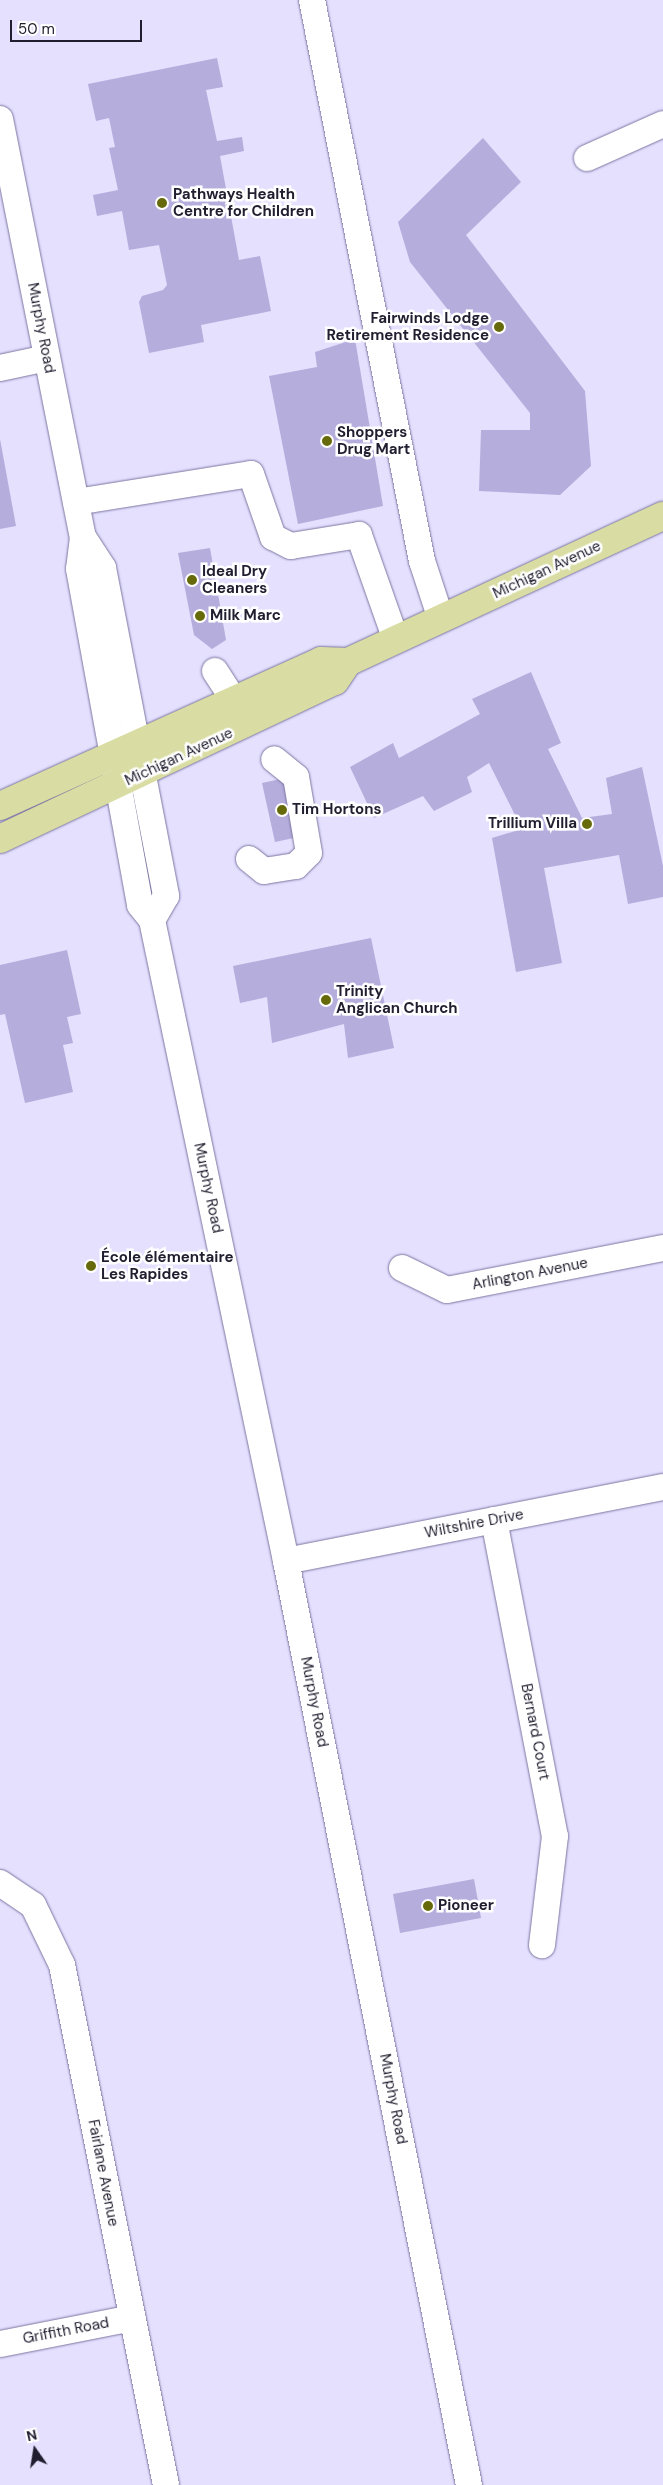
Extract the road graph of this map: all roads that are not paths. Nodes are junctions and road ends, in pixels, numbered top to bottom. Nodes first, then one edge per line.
1 (312, 0) edge
2 (0, 119) edge
3 (663, 124) edge
4 (587, 158) dead end
5 (48, 358) junction
6 (0, 368) edge
7 (76, 502) junction
8 (663, 516) edge
9 (83, 537) junction
10 (440, 619) junction
11 (396, 640) junction
12 (348, 662) junction
13 (215, 671) dead end
14 (234, 700) junction
15 (137, 743) junction
16 (111, 754) junction
17 (274, 759) dead end
18 (143, 774) junction
19 (117, 786) junction
20 (0, 806) edge
21 (0, 839) edge
22 (249, 858) dead end
23 (152, 920) junction
24 (663, 1248) edge
25 (402, 1268) dead end
26 (663, 1488) edge
27 (494, 1520) junction
28 (286, 1561) junction
29 (0, 1883) edge
30 (542, 1945) dead end
31 (132, 2318) junction
32 (0, 2344) edge
33 (166, 2485) edge
34 (469, 2485) edge

1 - 10 street
2 - 5 street, Murphy Road
3 - 4 street
5 - 6 street
5 - 7 street, Murphy Road
7 - 9 street, Murphy Road
7 - 11 street
8 - 10 main road, Michigan Avenue
9 - 15 street, Murphy Road
9 - 16 street, Murphy Road
10 - 11 main road, Michigan Avenue
11 - 12 main road, Michigan Avenue
12 - 14 main road, Michigan Avenue
12 - 18 main road, Michigan Avenue
13 - 14 street
14 - 15 main road, Michigan Avenue
15 - 16 main road, Michigan Avenue
15 - 18 street, Murphy Road
16 - 19 street, Murphy Road
16 - 20 main road, Michigan Avenue
17 - 22 street
18 - 19 main road, Michigan Avenue
18 - 23 street, Murphy Road
19 - 21 main road, Michigan Avenue
19 - 23 street, Murphy Road
23 - 28 street, Murphy Road
24 - 25 street, Arlington Avenue
26 - 27 street, Wiltshire Drive
27 - 28 street, Wiltshire Drive
27 - 30 street, Bernard Court
28 - 34 street, Murphy Road
29 - 31 street, Fairlane Avenue
31 - 32 street, Griffith Road
31 - 33 street, Fairlane Avenue

